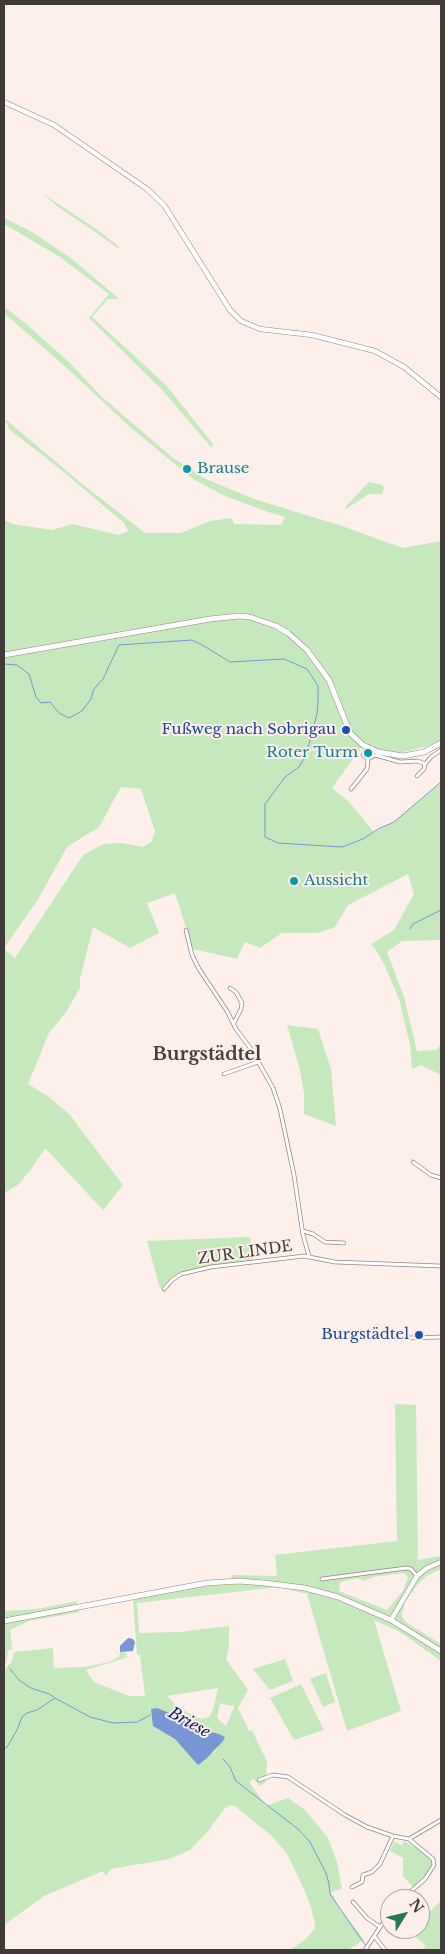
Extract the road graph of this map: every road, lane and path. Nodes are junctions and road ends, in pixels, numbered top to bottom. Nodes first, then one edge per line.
1 (4, 102) edge
2 (441, 397) edge
3 (4, 655) edge
4 (441, 743) edge
5 (367, 747) junction
6 (441, 750) edge
7 (368, 759) junction
8 (425, 764) junction
9 (417, 776) dead end
10 (351, 789) dead end
11 (186, 930) dead end
12 (230, 988) dead end
13 (234, 1024) junction
14 (258, 1062) junction
15 (224, 1074) dead end
16 (413, 1162) dead end
17 (441, 1178) edge
18 (303, 1231) junction
19 (344, 1243) dead end
20 (309, 1256) junction
21 (441, 1266) edge
22 (164, 1289) dead end
23 (441, 1337) edge
24 (408, 1338) dead end
25 (441, 1562) edge
26 (417, 1576) junction
27 (322, 1579) dead end
28 (391, 1620) junction
29 (4, 1621) edge
30 (441, 1651) edge
31 (259, 1780) dead end
32 (441, 1820) edge
33 (393, 1836) junction
34 (409, 1839) junction
35 (352, 1888) dead end
36 (414, 1889) edge
37 (353, 1902) dead end
38 (380, 1927) joint
39 (375, 1936) junction
40 (366, 1948) edge
41 (385, 1950) edge

1 - 2 street
3 - 5 main road
4 - 5 main road
5 - 7 street
6 - 8 street
7 - 8 street
7 - 10 street
8 - 9 street
11 - 13 street, ZUR LINDE
12 - 13 street
13 - 14 street, ZUR LINDE
14 - 15 street
14 - 18 street, ZUR LINDE
16 - 17 street
18 - 19 street, ZUR LINDE
18 - 20 street, ZUR LINDE
20 - 21 street
20 - 22 street, ZUR LINDE
23 - 24 street
25 - 26 street
26 - 27 street
26 - 28 street
28 - 29 main road
28 - 30 main road
31 - 33 street
32 - 34 street
33 - 34 street
33 - 35 street
34 - 36 street
37 - 38 street
38 - 39 street
39 - 40 street
39 - 41 street

